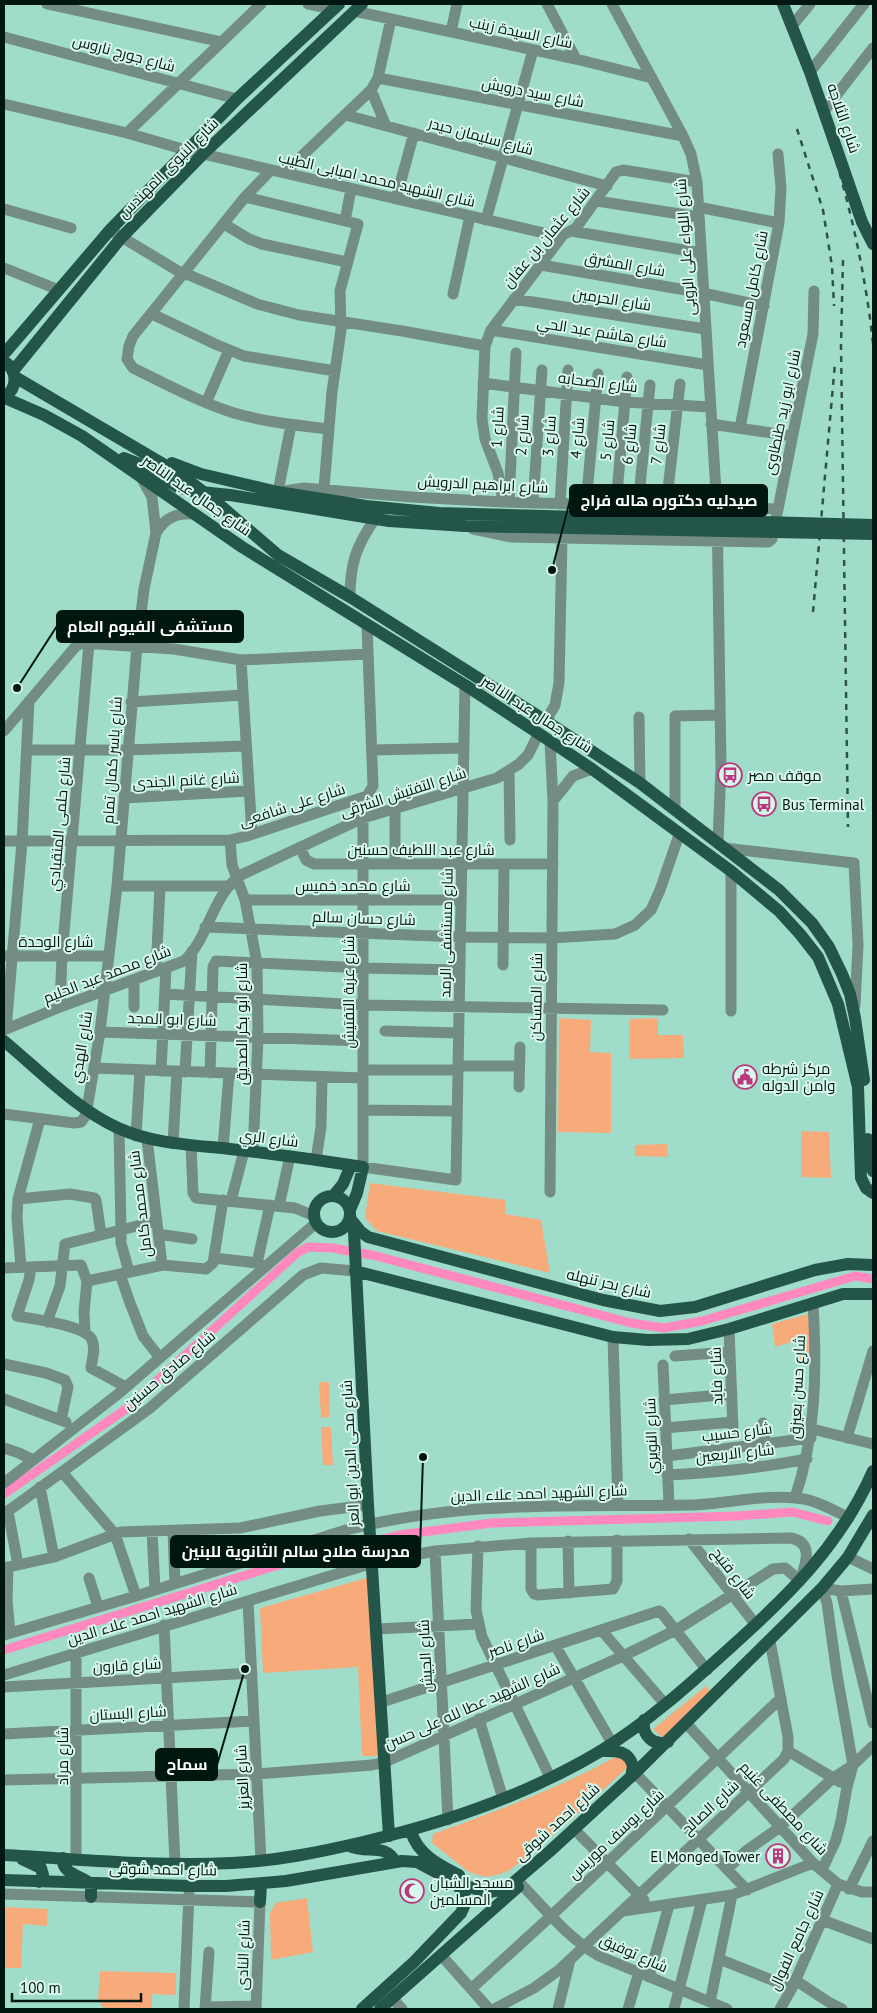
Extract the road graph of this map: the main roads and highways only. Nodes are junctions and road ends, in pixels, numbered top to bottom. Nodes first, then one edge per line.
1 (783, 4) edge
2 (336, 6) edge
3 (358, 7) edge
4 (873, 244) edge
5 (4, 354) edge
6 (4, 361) edge
7 (14, 374) junction
8 (4, 398) edge
9 (90, 422) junction
10 (82, 436) junction
11 (136, 449) junction
12 (110, 454) junction
13 (206, 494) junction
14 (547, 522) junction
15 (873, 525) edge
16 (873, 534) edge
17 (5, 1033) edge
18 (357, 1166) junction
19 (873, 1171) edge
20 (870, 1186) edge
21 (334, 1196) junction
22 (350, 1214) junction
23 (332, 1232) junction
24 (368, 1237) junction
25 (355, 1260) junction
26 (873, 1265) edge
27 (873, 1294) edge
28 (873, 1471) edge
29 (871, 1523) edge
30 (644, 1720) junction
31 (668, 1742) junction
32 (600, 1751) junction
33 (633, 1775) junction
34 (411, 1831) junction
35 (390, 1836) junction
36 (348, 1846) junction
37 (8, 1855) edge
38 (63, 1858) junction
39 (395, 1862) junction
40 (530, 1868) junction
41 (4, 1880) edge
42 (39, 1882) junction
43 (91, 1884) junction
44 (261, 1884) junction
45 (456, 1884) junction
46 (91, 1898) road end
47 (260, 1902) road end
48 (418, 1967) junction
49 (362, 2009) edge
50 (380, 2009) edge

1 - 4 main road, شارع الثلاجه
2 - 5 main road, شارع النبوى المهندس
3 - 7 main road, شارع النبوى المهندس
6 - 7 main road, شارع جمال عبد الناصر
7 - 8 main road, شارع النبوى المهندس
7 - 9 main road, شارع جمال عبد الناصر
8 - 10 main road, شارع جمال عبد الناصر
9 - 10 main road
9 - 11 main road, شارع جمال عبد الناصر
10 - 12 main road, شارع جمال عبد الناصر
11 - 13 main road, شارع جمال عبد الناصر
11 - 14 main road, شارع ابراهيم الدرويش
12 - 13 main road
12 - 20 main road, شارع جمال عبد الناصر
13 - 14 main road
13 - 19 main road, شارع جمال عبد الناصر
14 - 15 main road
14 - 16 main road
17 - 18 main road, شارع الري
18 - 21 main road
18 - 22 main road
21 - 22 main road
21 - 23 main road
22 - 23 main road
22 - 24 main road
22 - 25 main road, شارع محى الدين ابو العز
23 - 25 main road
24 - 25 main road
24 - 26 main road, شارع بحر تنهله
25 - 27 main road
25 - 35 main road, شارع محى الدين ابو العز
28 - 30 main road, شارع احمد شوقى
29 - 31 main road, شارع احمد شوقى
30 - 31 main road
30 - 32 main road, شارع احمد شوقى
31 - 33 main road, شارع احمد شوقى
32 - 33 main road
32 - 34 main road, شارع احمد شوقى
33 - 40 main road, شارع احمد شوقى
34 - 35 main road, شارع احمد شوقى
34 - 40 main road
35 - 36 main road, شارع احمد شوقى
36 - 38 main road, شارع احمد شوقى
36 - 39 main road
37 - 38 main road, شارع احمد شوقى
37 - 42 main road
38 - 43 main road
39 - 44 main road, شارع احمد شوقى
39 - 45 main road, شارع احمد شوقى
40 - 45 main road, شارع احمد شوقى
40 - 48 main road
41 - 42 main road, شارع احمد شوقى
42 - 43 main road, شارع احمد شوقى
43 - 44 main road, شارع احمد شوقى
43 - 46 main road
44 - 47 main road
45 - 48 main road
48 - 49 main road
48 - 50 main road

